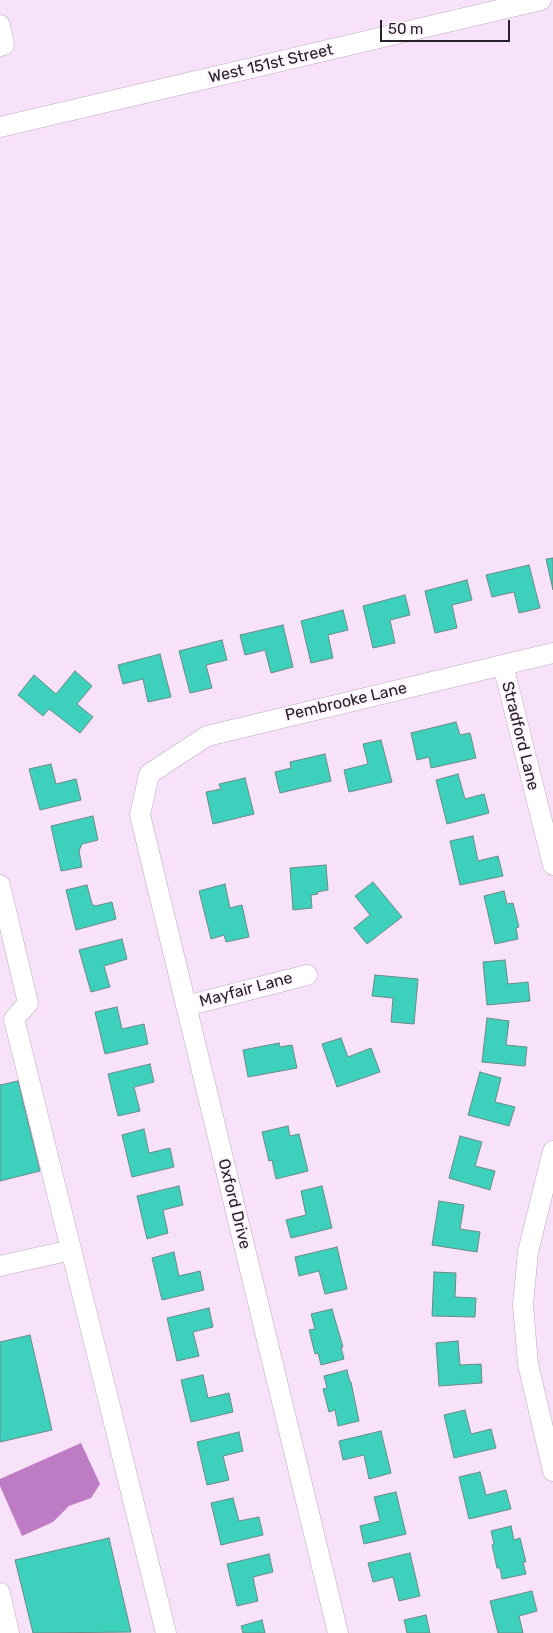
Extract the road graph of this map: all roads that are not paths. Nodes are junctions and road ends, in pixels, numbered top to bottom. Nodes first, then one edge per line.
1 (541, 0) edge
2 (0, 25) edge
3 (0, 46) edge
4 (0, 127) edge
5 (553, 653) edge
6 (503, 665) junction
7 (149, 774) joint
8 (553, 865) edge
9 (0, 885) edge
10 (307, 975) dead end
11 (186, 1006) junction
12 (553, 1151) edge
13 (71, 1250) junction
14 (0, 1266) edge
15 (553, 1471) edge
16 (0, 1593) edge
17 (5, 1630) edge
18 (166, 1633) edge
19 (338, 1633) edge

1 - 4 street, West 151st Street
2 - 3 street
5 - 6 street, Pembrooke Lane
6 - 7 street, Pembrooke Lane
6 - 8 street, Stradford Lane
7 - 11 street, Oxford Drive
9 - 13 street
10 - 11 street, Mayfair Lane
11 - 19 street, Oxford Drive
12 - 15 street
13 - 14 street
13 - 18 street
16 - 17 street

